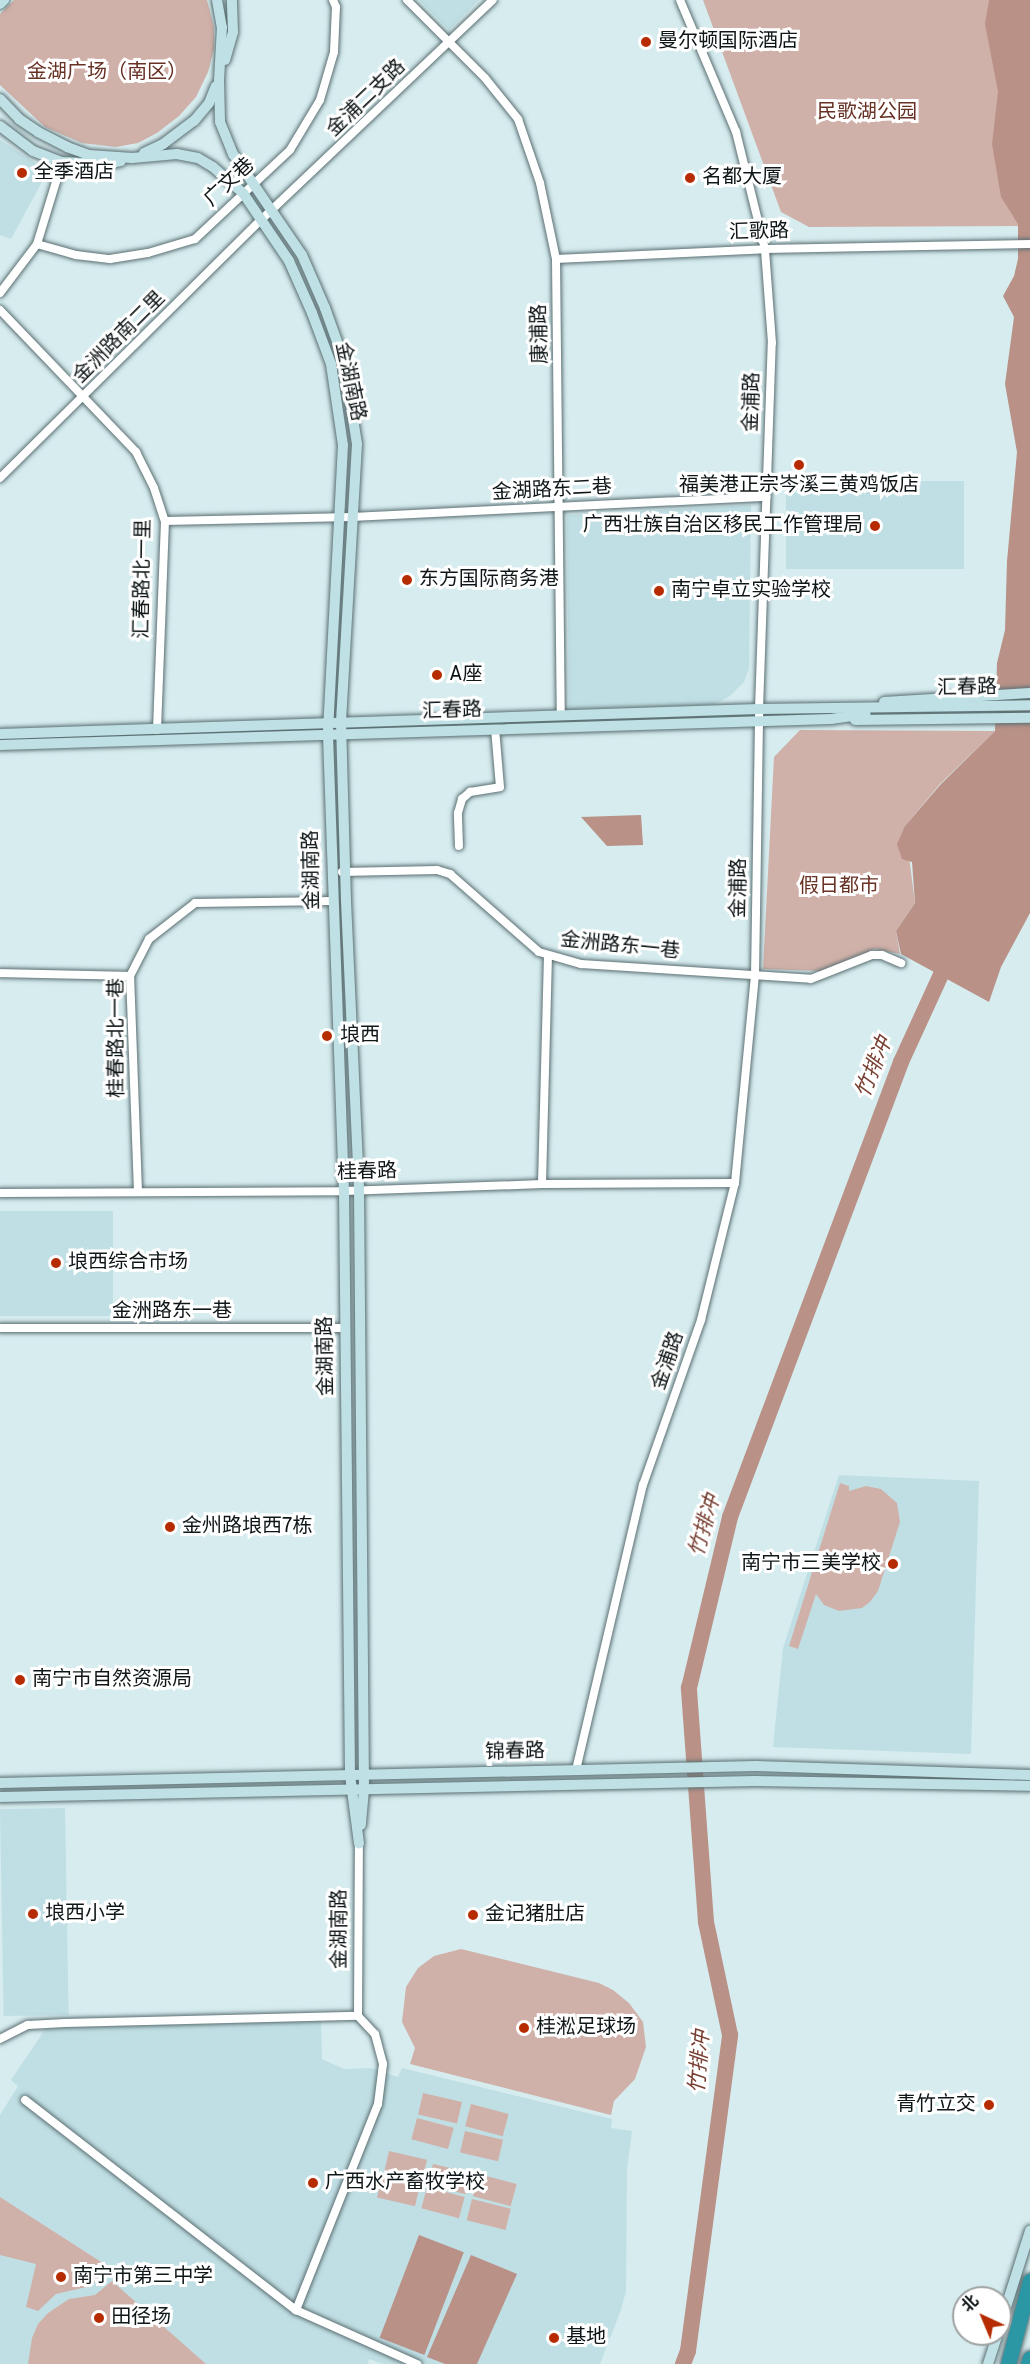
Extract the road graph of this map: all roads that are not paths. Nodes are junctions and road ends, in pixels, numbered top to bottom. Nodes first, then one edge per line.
1 (4, 0) edge
2 (217, 0) edge
3 (232, 0) edge
4 (333, 0) edge
5 (407, 0) edge
6 (493, 0) edge
7 (680, 0) edge
8 (0, 4) edge
9 (449, 43) junction
10 (219, 80) junction
11 (0, 99) edge
12 (0, 126) edge
13 (132, 158) junction
14 (62, 162) junction
15 (253, 184) junction
16 (243, 193) junction
17 (273, 211) junction
18 (262, 219) junction
19 (37, 244) junction
20 (1030, 244) edge
21 (765, 249) junction
22 (556, 259) junction
23 (0, 292) edge
24 (0, 310) edge
25 (85, 397) junction
26 (0, 478) edge
27 (767, 497) junction
28 (559, 507) junction
29 (338, 516) junction
30 (352, 517) junction
31 (165, 521) junction
32 (1030, 693) edge
33 (1030, 705) edge
34 (830, 714) junction
35 (759, 715) junction
36 (561, 716) junction
37 (1030, 718) edge
38 (328, 729) junction
39 (342, 729) junction
40 (495, 729) junction
41 (157, 730) junction
42 (0, 734) edge
43 (0, 745) edge
44 (459, 846) dead end
45 (332, 872) junction
46 (346, 872) junction
47 (332, 901) junction
48 (548, 956) junction
49 (901, 963) dead end
50 (0, 973) edge
51 (130, 976) junction
52 (755, 976) junction
53 (735, 1183) junction
54 (542, 1184) junction
55 (359, 1190) junction
56 (344, 1191) junction
57 (138, 1192) junction
58 (0, 1193) edge
59 (0, 1328) edge
60 (345, 1328) junction
61 (576, 1770) junction
62 (363, 1774) junction
63 (350, 1775) junction
64 (1030, 1775) edge
65 (0, 1783) edge
66 (1030, 1786) edge
67 (351, 1789) junction
68 (364, 1789) junction
69 (0, 1797) edge
70 (359, 1843) junction
71 (358, 2016) junction
72 (0, 2039) edge
73 (25, 2100) dead end
74 (1030, 2231) edge
75 (1030, 2281) edge
76 (1012, 2288) edge
77 (296, 2310) junction
78 (994, 2346) edge
79 (1030, 2358) edge
80 (417, 2364) edge
81 (988, 2364) edge
82 (1008, 2364) edge
83 (1029, 2364) edge

1 - 8 main road
2 - 10 main road, 金湖南路
3 - 10 main road
4 - 15 street, 广文巷
5 - 9 street, 康浦路
6 - 9 street, 金浦二支路
7 - 21 street, 金浦路
9 - 17 street, 金浦二支路
9 - 22 street, 康浦路
10 - 13 main road
10 - 15 main road, 金湖南路
11 - 13 main road, 金湖南路
12 - 14 main road
13 - 14 main road
13 - 16 main road, 金湖南路
14 - 19 street
15 - 16 street, 广文巷
15 - 17 main road, 金湖南路
16 - 18 main road, 金湖南路
16 - 19 street, 广文巷
17 - 18 street, 金浦二支路
17 - 30 main road, 金湖南路
18 - 25 street, 金洲路南二里
18 - 29 main road, 金湖南路
19 - 23 street
20 - 21 street, 汇歌路
21 - 22 street, 汇歌路
21 - 27 street, 金浦路
22 - 28 street, 康浦路
24 - 25 street, 汇春路北一里
25 - 26 street, 金洲路南二里
25 - 31 street, 汇春路北一里
27 - 28 street, 金湖路东二巷
27 - 35 street, 金浦路
28 - 30 street, 金湖路东二巷
28 - 36 street, 康浦路
29 - 30 street, 金湖路东二巷
29 - 31 street, 金湖路东二巷
29 - 38 main road, 金湖南路
30 - 39 main road, 金湖南路
31 - 41 street, 汇春路北一里
32 - 34 main road
33 - 34 main road, 汇春路
34 - 35 main road, 汇春路
34 - 37 main road
35 - 36 main road, 汇春路
35 - 40 main road, 汇春路
35 - 52 street, 金浦路
36 - 39 main road, 汇春路
38 - 39 main road, 汇春路
38 - 41 main road, 汇春路
38 - 43 main road, 汇春路
38 - 45 main road, 金湖南路
39 - 40 main road, 汇春路
39 - 46 main road, 金湖南路
40 - 44 street
41 - 42 main road, 汇春路
45 - 46 street, 金洲路东一巷
45 - 47 main road, 金湖南路
46 - 48 street, 金洲路东一巷
46 - 55 main road, 金湖南路
47 - 51 street, 桂春路北一巷
47 - 56 main road, 金湖南路
48 - 52 street, 金洲路东一巷
48 - 54 street
49 - 52 street, 金洲路东一巷
50 - 51 street
51 - 57 street, 桂春路北一巷
52 - 53 street, 金浦路
53 - 54 street, 桂春路
53 - 61 street, 金浦路
54 - 55 street, 桂春路
55 - 56 street, 桂春路
55 - 62 main road, 金湖南路
56 - 57 street, 桂春路
56 - 60 main road, 金湖南路
57 - 58 street, 桂春路
59 - 60 street, 金洲路东一巷
60 - 63 main road, 金湖南路
61 - 62 main road, 锦春路
61 - 64 main road, 锦春路
62 - 63 main road, 锦春路
62 - 68 main road, 金湖南路
63 - 65 main road, 锦春路
63 - 67 main road, 金湖南路
66 - 68 main road, 锦春路
67 - 68 main road, 锦春路
67 - 69 main road, 锦春路
67 - 70 main road, 金湖南路
68 - 70 main road, 金湖南路
70 - 71 street, 金湖南路
71 - 72 street
71 - 77 street
73 - 77 street
74 - 76 main road
75 - 82 highway
77 - 80 street
78 - 81 main road
79 - 83 highway

